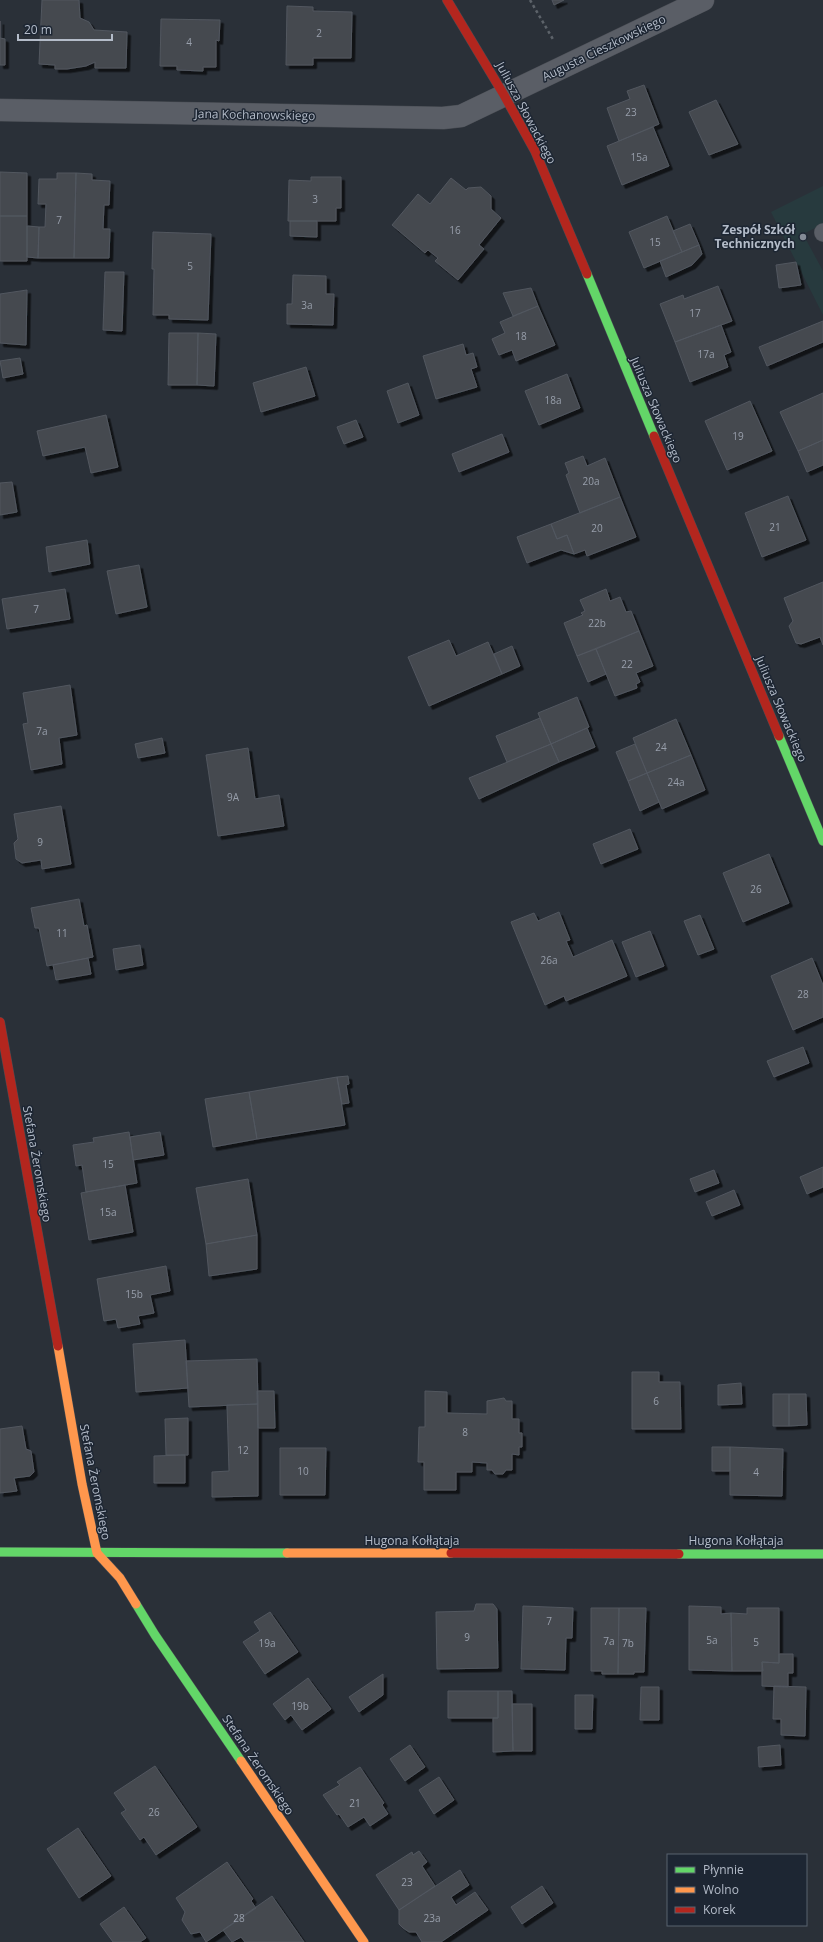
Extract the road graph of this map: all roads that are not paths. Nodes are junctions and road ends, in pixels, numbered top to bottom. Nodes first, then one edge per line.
1 (447, 0) edge
2 (703, 0) edge
3 (504, 95) junction
4 (0, 110) edge
5 (823, 840) edge
6 (0, 1022) edge
7 (0, 1552) edge
8 (97, 1553) junction
9 (823, 1554) edge
10 (364, 1942) edge

1 - 3 street, Juliusza Słowackiego
2 - 3 street, Augusta Cieszkowskiego
3 - 4 street, Jana Kochanowskiego
3 - 5 street, Juliusza Słowackiego
6 - 8 street, Stefana Żeromskiego
7 - 8 street, Hugona Kołłątaja
8 - 9 street, Hugona Kołłątaja
8 - 10 street, Stefana Żeromskiego

